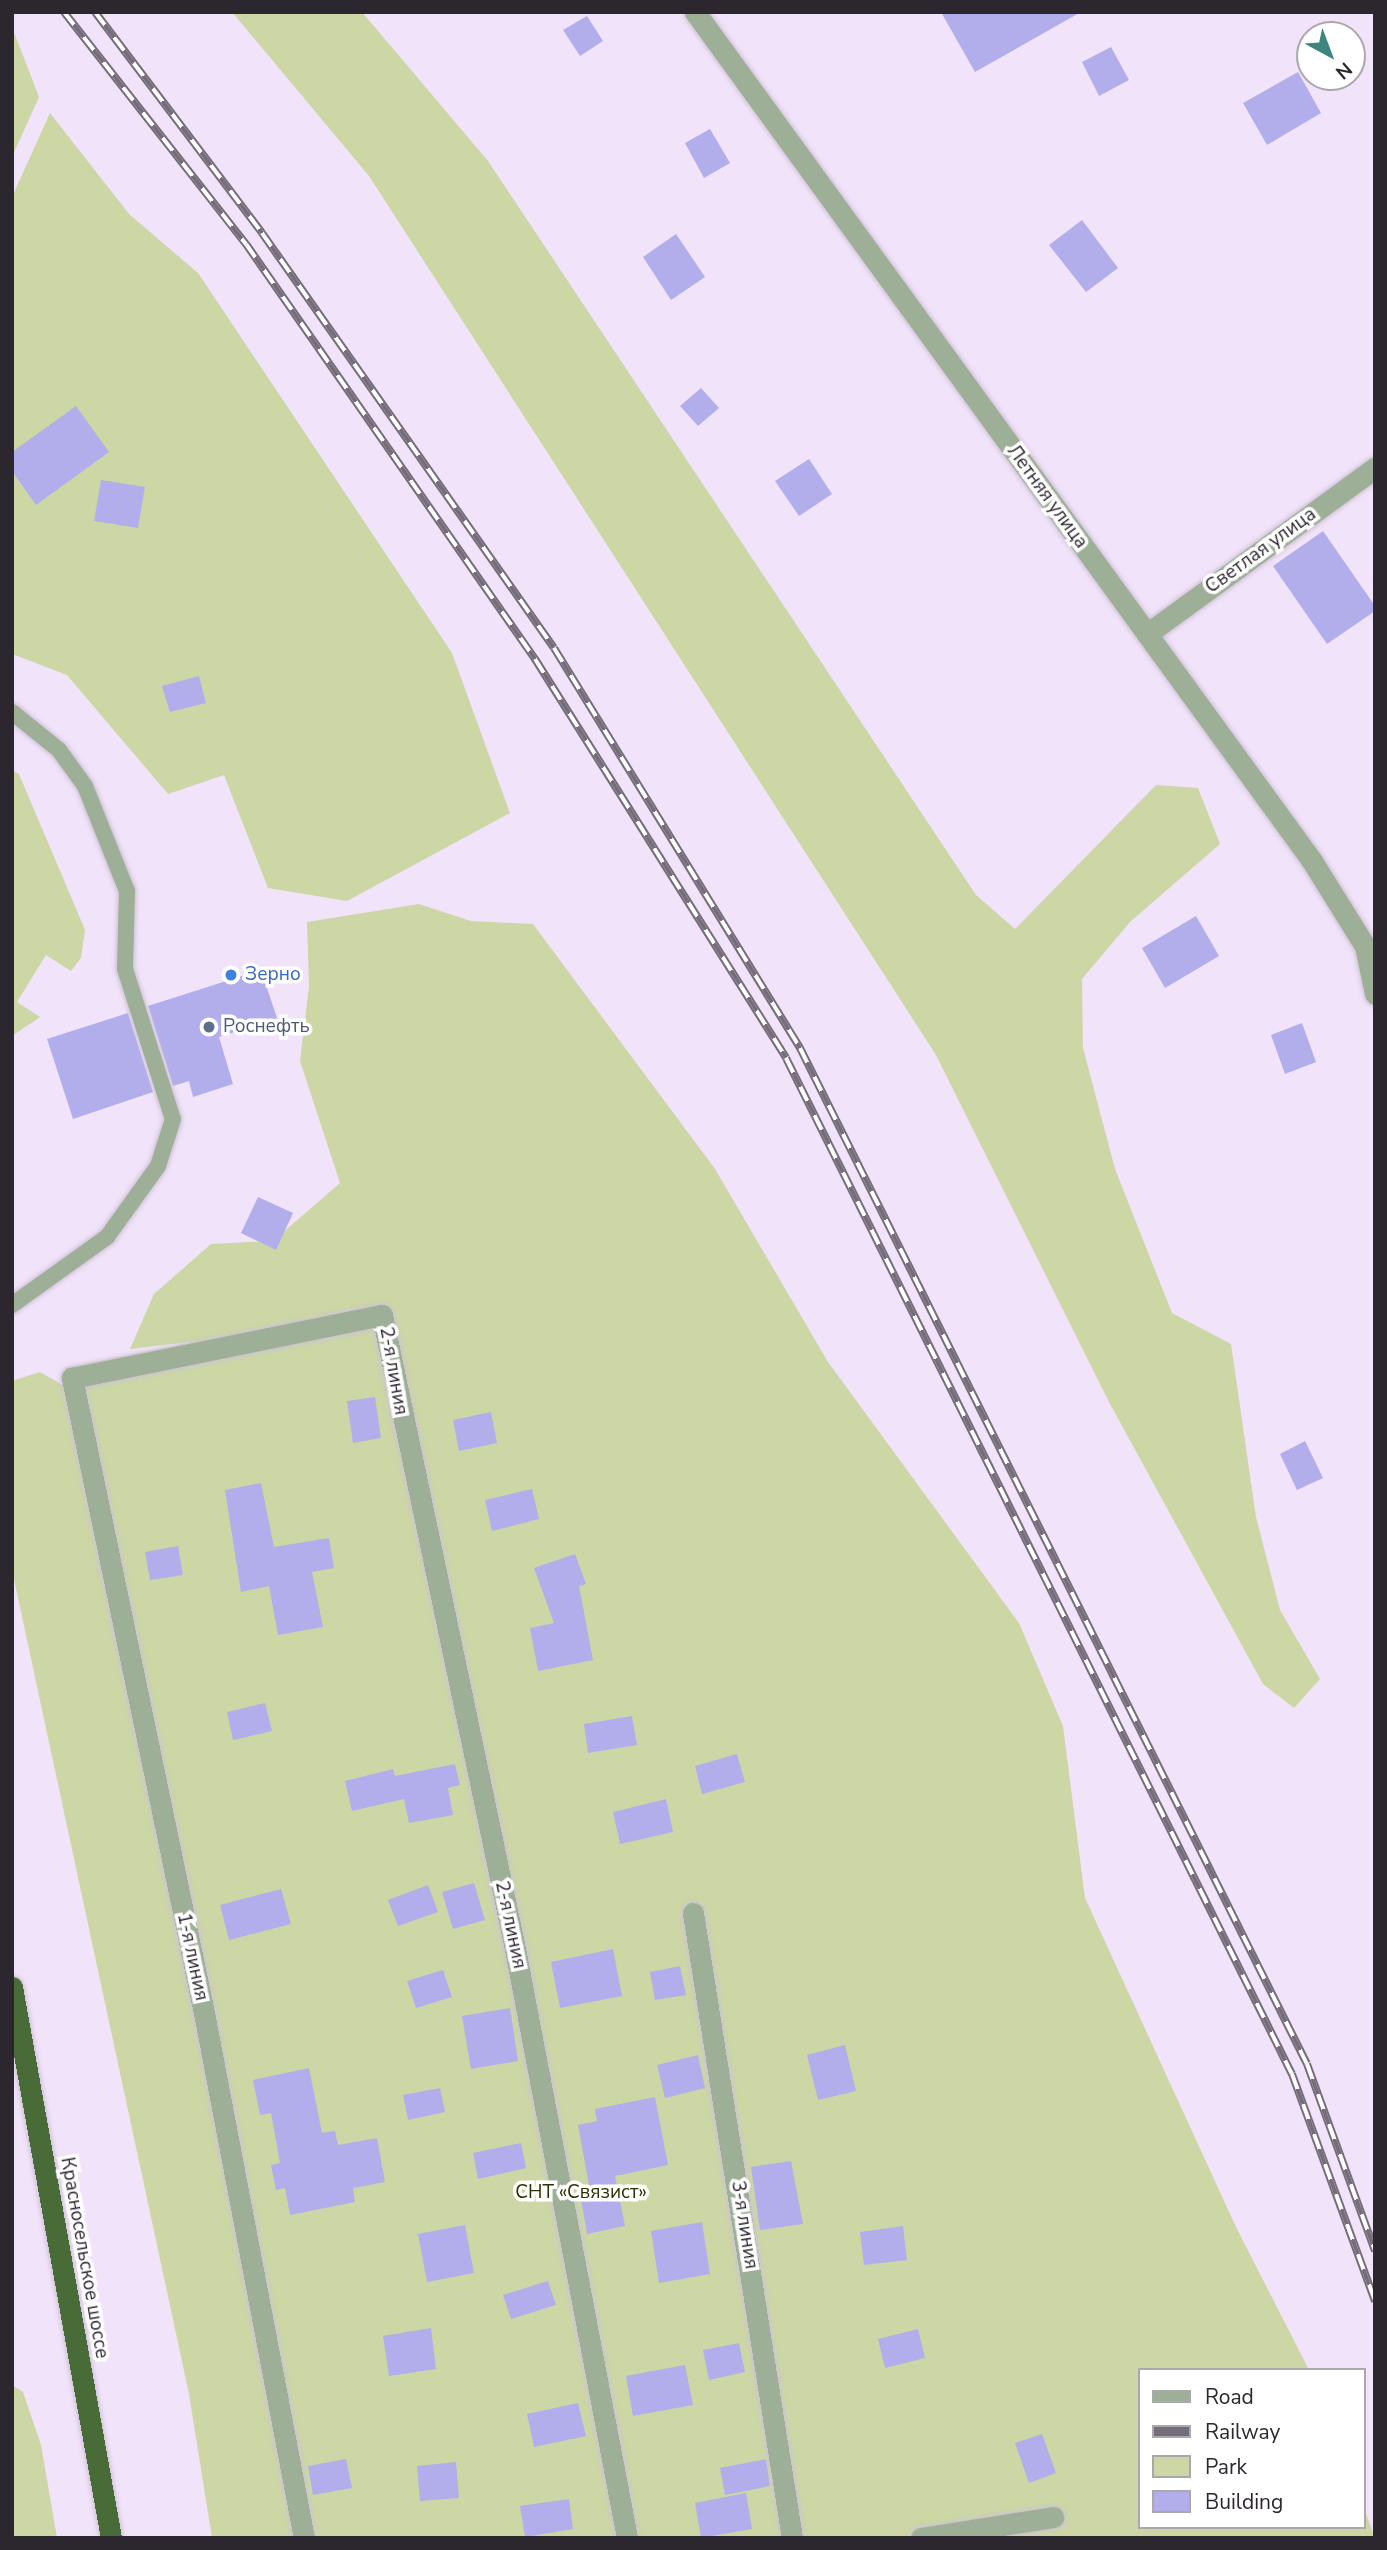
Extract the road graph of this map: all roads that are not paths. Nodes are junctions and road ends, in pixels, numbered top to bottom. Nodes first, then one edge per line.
1 (695, 12) edge
2 (1375, 468) edge
3 (1147, 634) junction
4 (12, 712) edge
5 (1375, 994) edge
6 (12, 1305) edge
7 (382, 1315) joint
8 (692, 1913) dead end
9 (12, 1987) edge
10 (1052, 2517) dead end
11 (111, 2538) edge
12 (304, 2538) edge
13 (627, 2538) edge
14 (792, 2538) edge
15 (921, 2538) edge

1 - 3 street, Летняя улица
2 - 3 street, Светлая улица
3 - 5 street, Летняя улица
4 - 6 lane
7 - 12 street, 1-я линия
7 - 13 street, 2-я линия
8 - 14 street, 3-я линия
9 - 11 highway, Красносельское шоссе
10 - 15 street

